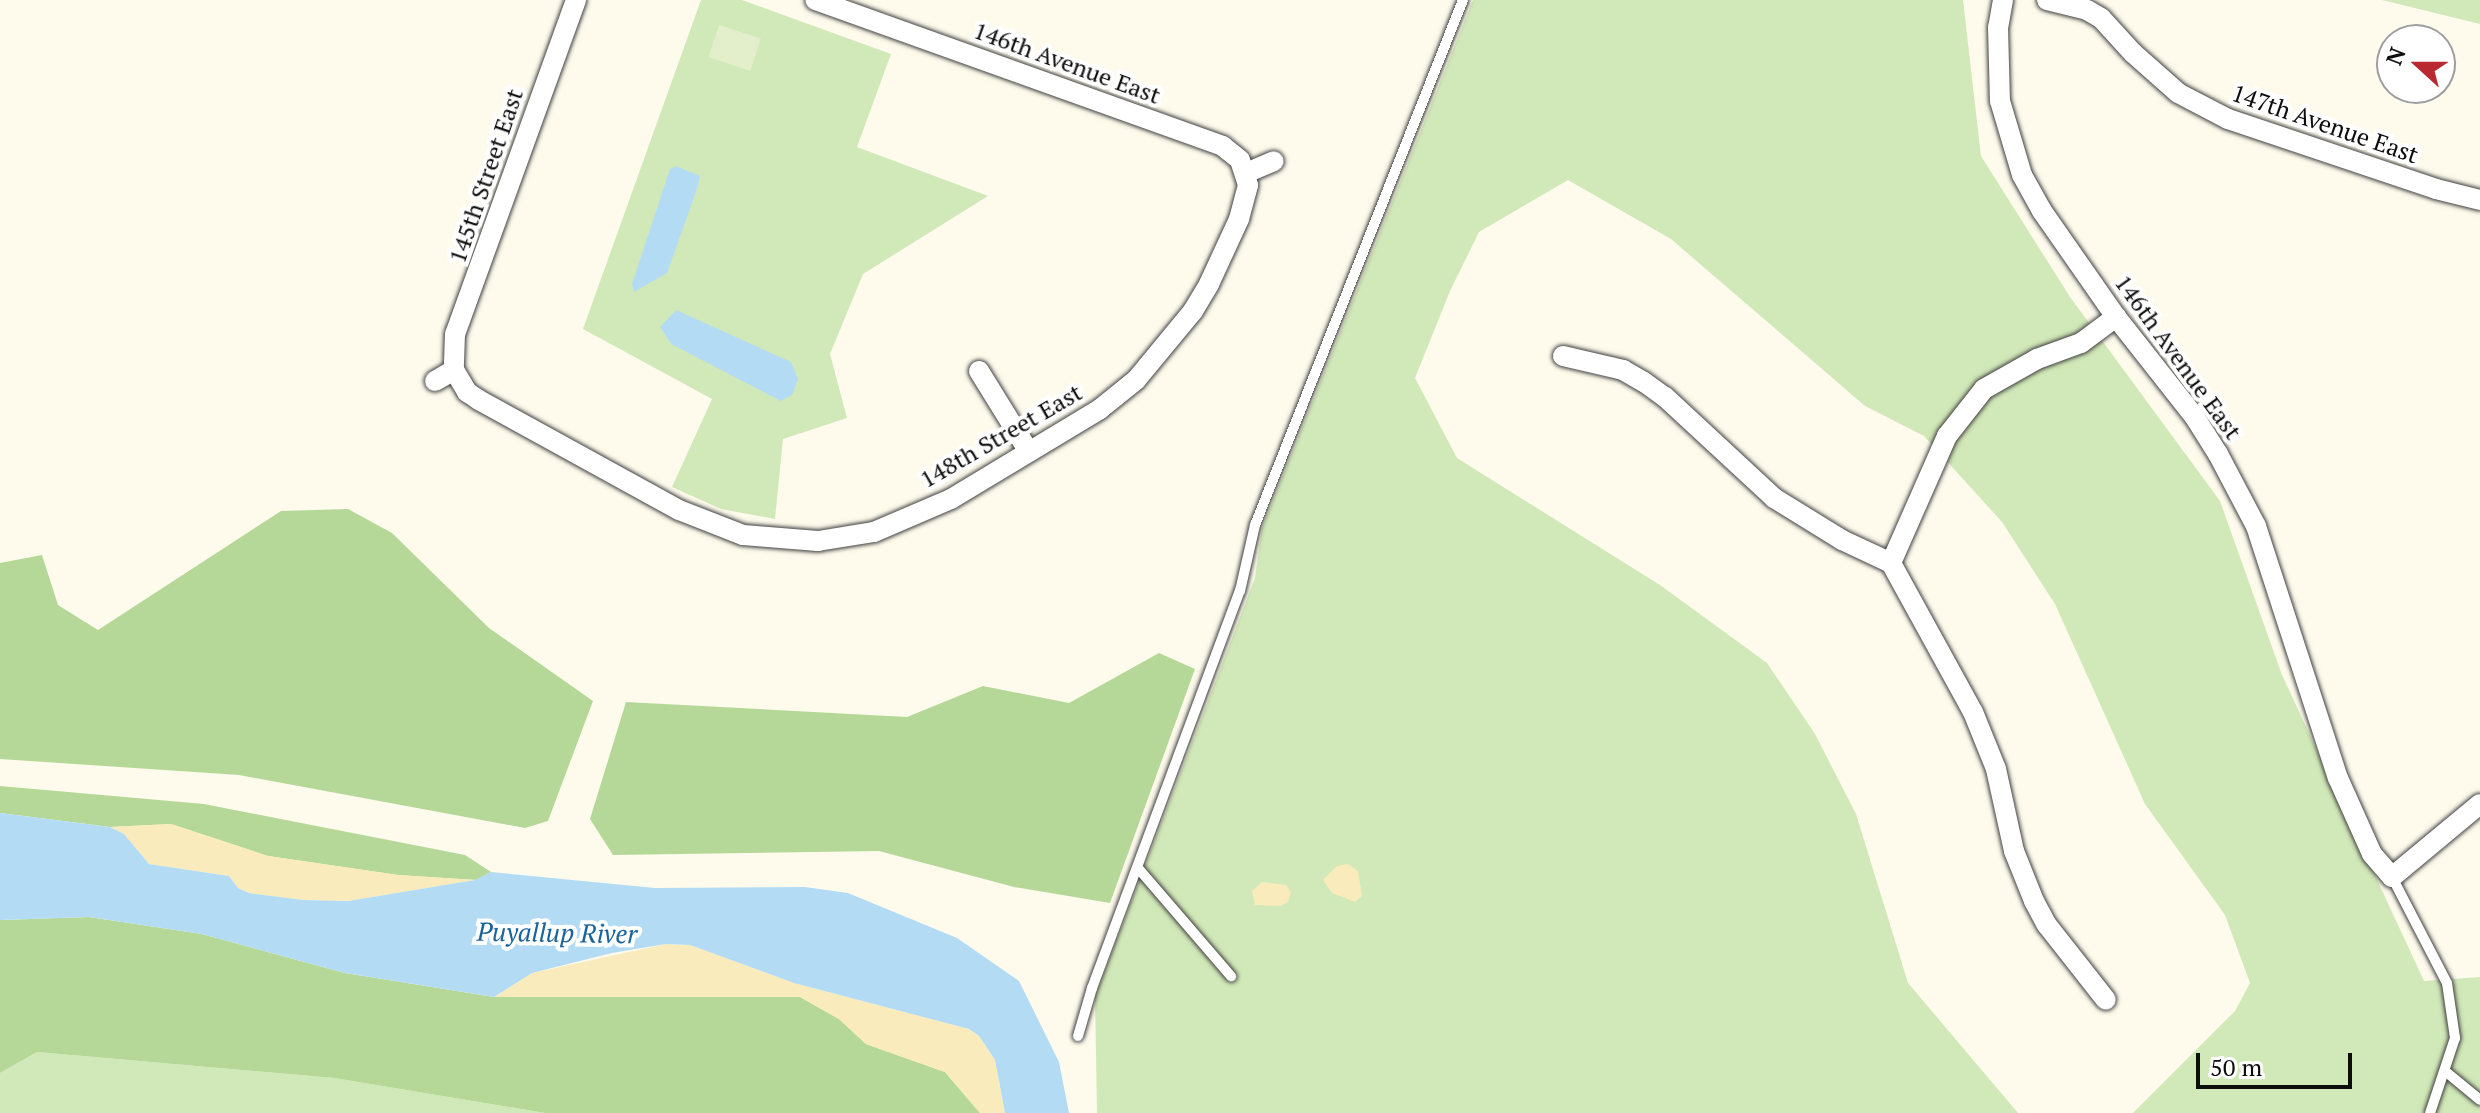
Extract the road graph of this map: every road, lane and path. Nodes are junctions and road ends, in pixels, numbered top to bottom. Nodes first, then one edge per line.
1 (576, 0) edge
2 (815, 0) edge
3 (1463, 0) edge
4 (2003, 0) edge
5 (2047, 0) edge
6 (845, 5) edge
7 (1274, 161) dead end
8 (1246, 173) junction
9 (2480, 200) edge
10 (2116, 317) junction
11 (1563, 356) dead end
12 (454, 370) junction
13 (979, 371) dead end
14 (435, 381) dead end
15 (1029, 452) junction
16 (1891, 563) junction
17 (2480, 804) edge
18 (1138, 868) junction
19 (2392, 877) junction
20 (1231, 976) dead end
21 (2106, 1000) dead end
22 (1078, 1036) dead end
23 (2445, 1071) junction
24 (2480, 1100) edge
25 (2430, 1113) edge

1 - 12 street, 145th Street East
2 - 6 street, 146th Avenue East
3 - 18 lane
4 - 10 street, 146th Avenue East
5 - 9 street, 147th Avenue East
6 - 8 street, 146th Avenue East
7 - 8 street
8 - 15 street, 148th Street East
10 - 16 street
10 - 19 street, 146th Avenue East
11 - 16 street
12 - 14 street
12 - 15 street, 148th Street East
13 - 15 street
16 - 21 street
17 - 19 street
18 - 20 lane
18 - 22 lane
19 - 23 lane
23 - 24 lane
23 - 25 lane

